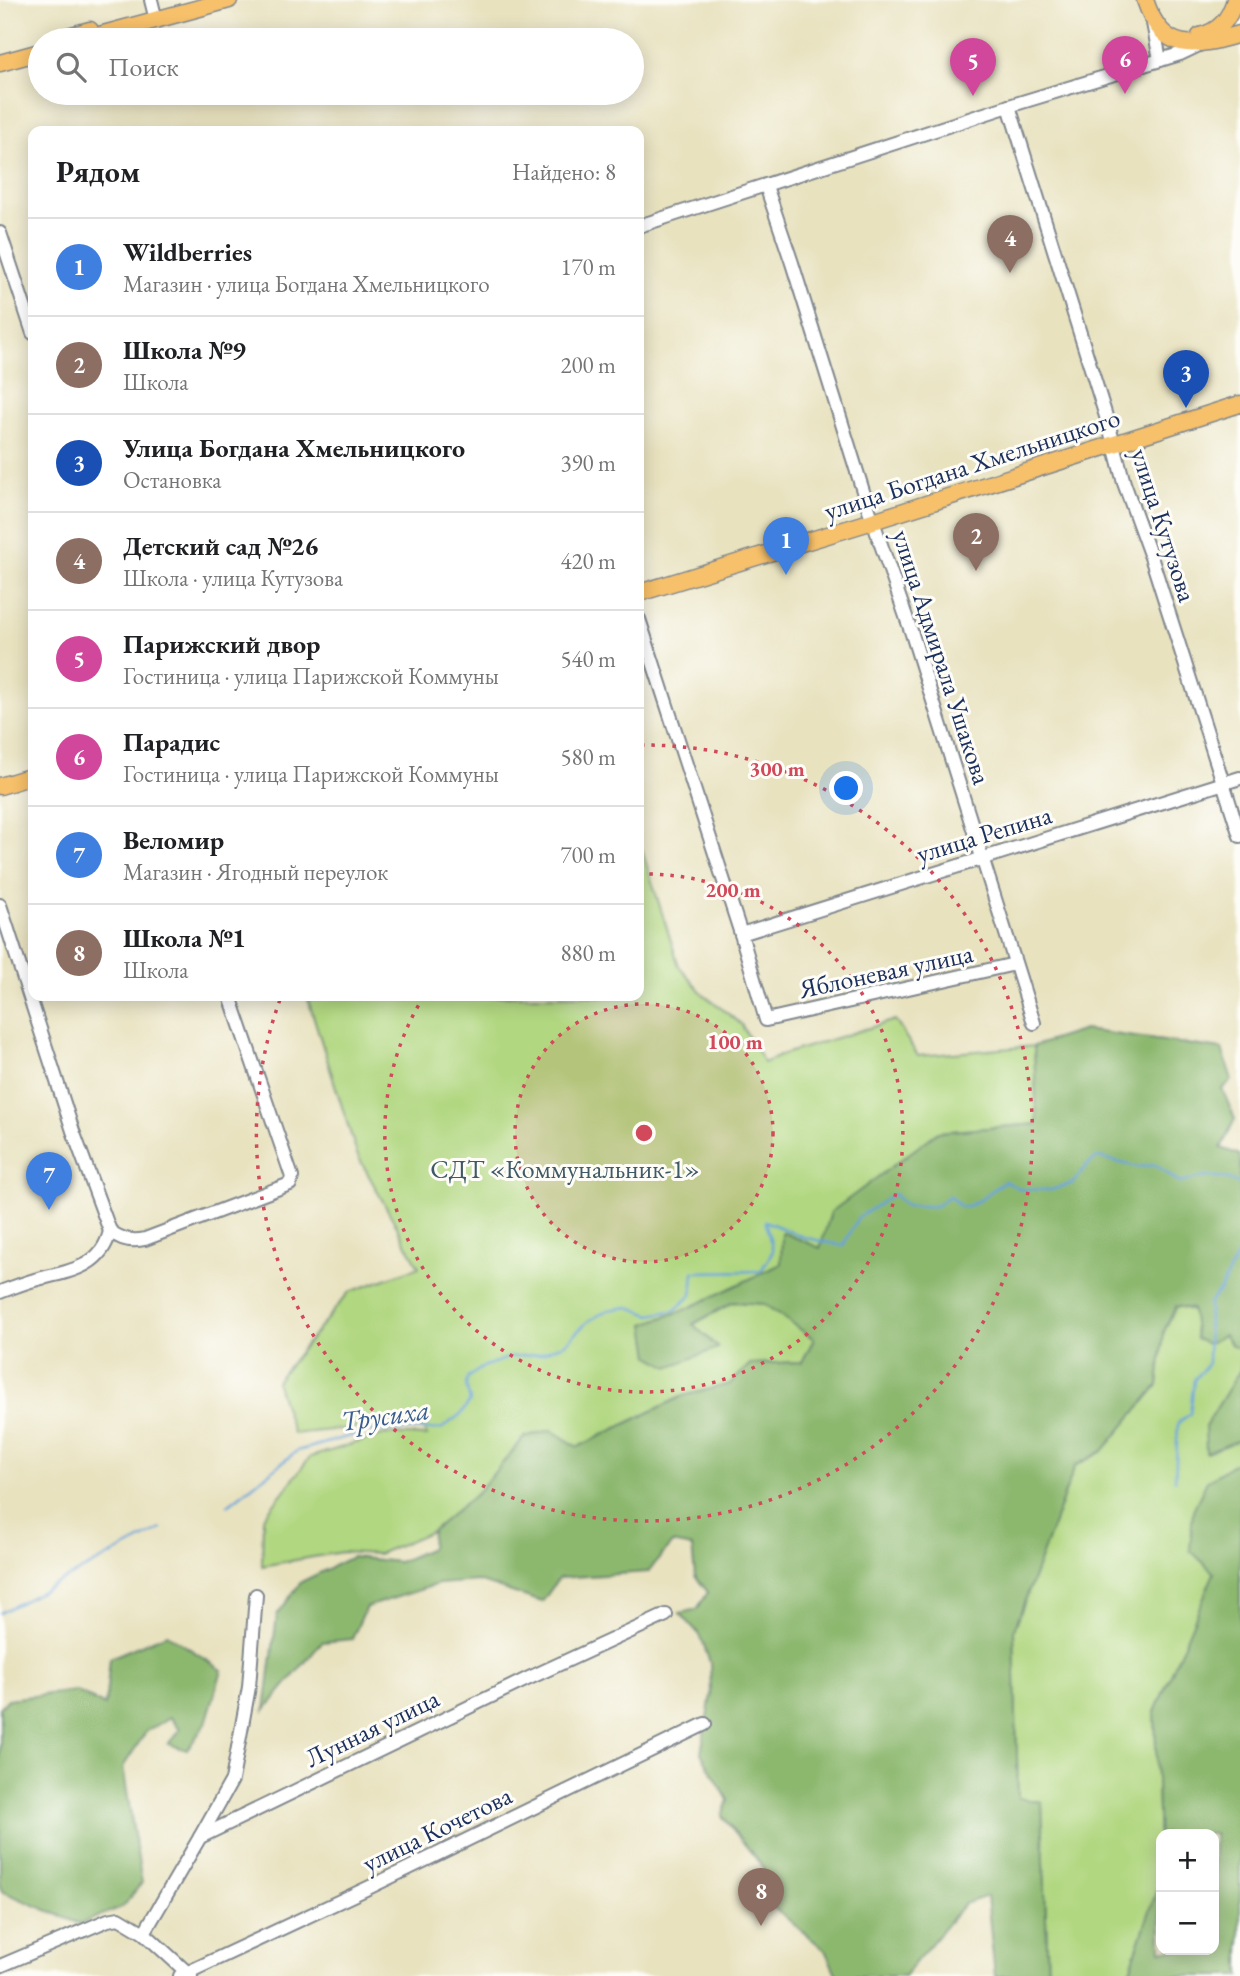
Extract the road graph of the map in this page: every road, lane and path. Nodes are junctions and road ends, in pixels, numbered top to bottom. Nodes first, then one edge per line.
1 (200, 0) edge
2 (229, 0) edge
3 (1145, 0) edge
4 (1154, 0) edge
5 (1235, 0) edge
6 (153, 6) edge
7 (1153, 19) junction
8 (89, 28) edge
9 (125, 28) edge
10 (1240, 34) edge
11 (1201, 44) junction
12 (28, 47) edge
13 (0, 55) edge
14 (28, 55) edge
15 (1160, 60) junction
16 (0, 63) edge
17 (1009, 106) junction
18 (766, 186) junction
19 (644, 224) edge
20 (0, 233) edge
21 (28, 317) edge
22 (1240, 404) edge
23 (1114, 445) junction
24 (873, 521) junction
25 (644, 591) edge
26 (644, 634) edge
27 (28, 778) edge
28 (1240, 778) edge
29 (1223, 783) junction
30 (0, 786) edge
31 (1240, 836) edge
32 (983, 858) junction
33 (0, 905) edge
34 (741, 934) junction
35 (1015, 964) junction
36 (28, 992) edge
37 (31, 1001) edge
38 (232, 1001) edge
39 (1034, 1023) dead end
40 (110, 1231) junction
41 (0, 1292) edge
42 (256, 1595) dead end
43 (666, 1615) dead end
44 (705, 1724) dead end
45 (200, 1837) junction
46 (144, 1933) junction
47 (0, 1966) edge
48 (187, 1975) edge

1 - 6 main road
2 - 9 main road
3 - 7 main road
4 - 5 main road
6 - 8 main road
7 - 11 main road
7 - 15 street
10 - 11 main road
11 - 15 street
12 - 13 main road
14 - 16 main road
15 - 17 street
17 - 18 street
17 - 23 street, улица Кутузова
18 - 19 street
18 - 24 street, улица Адмирала Ушакова
20 - 21 street
22 - 23 main road, улица Богдана Хмельницкого
23 - 24 main road, улица Богдана Хмельницкого
23 - 29 street, улица Кутузова
24 - 25 main road, улица Богдана Хмельницкого
24 - 32 street, улица Адмирала Ушакова
26 - 34 street
27 - 30 main road
28 - 29 street, улица Репина
29 - 31 street, улица Кутузова
29 - 32 street, улица Репина
32 - 34 street, улица Репина
32 - 35 street, улица Адмирала Ушакова
33 - 36 street
34 - 35 street, Яблоневая улица
35 - 39 street, улица Адмирала Ушакова
37 - 40 street
38 - 40 street
40 - 41 street
42 - 45 street
43 - 45 street, Лунная улица
44 - 48 street, улица Кочетова
45 - 46 street
46 - 47 street
46 - 48 street

